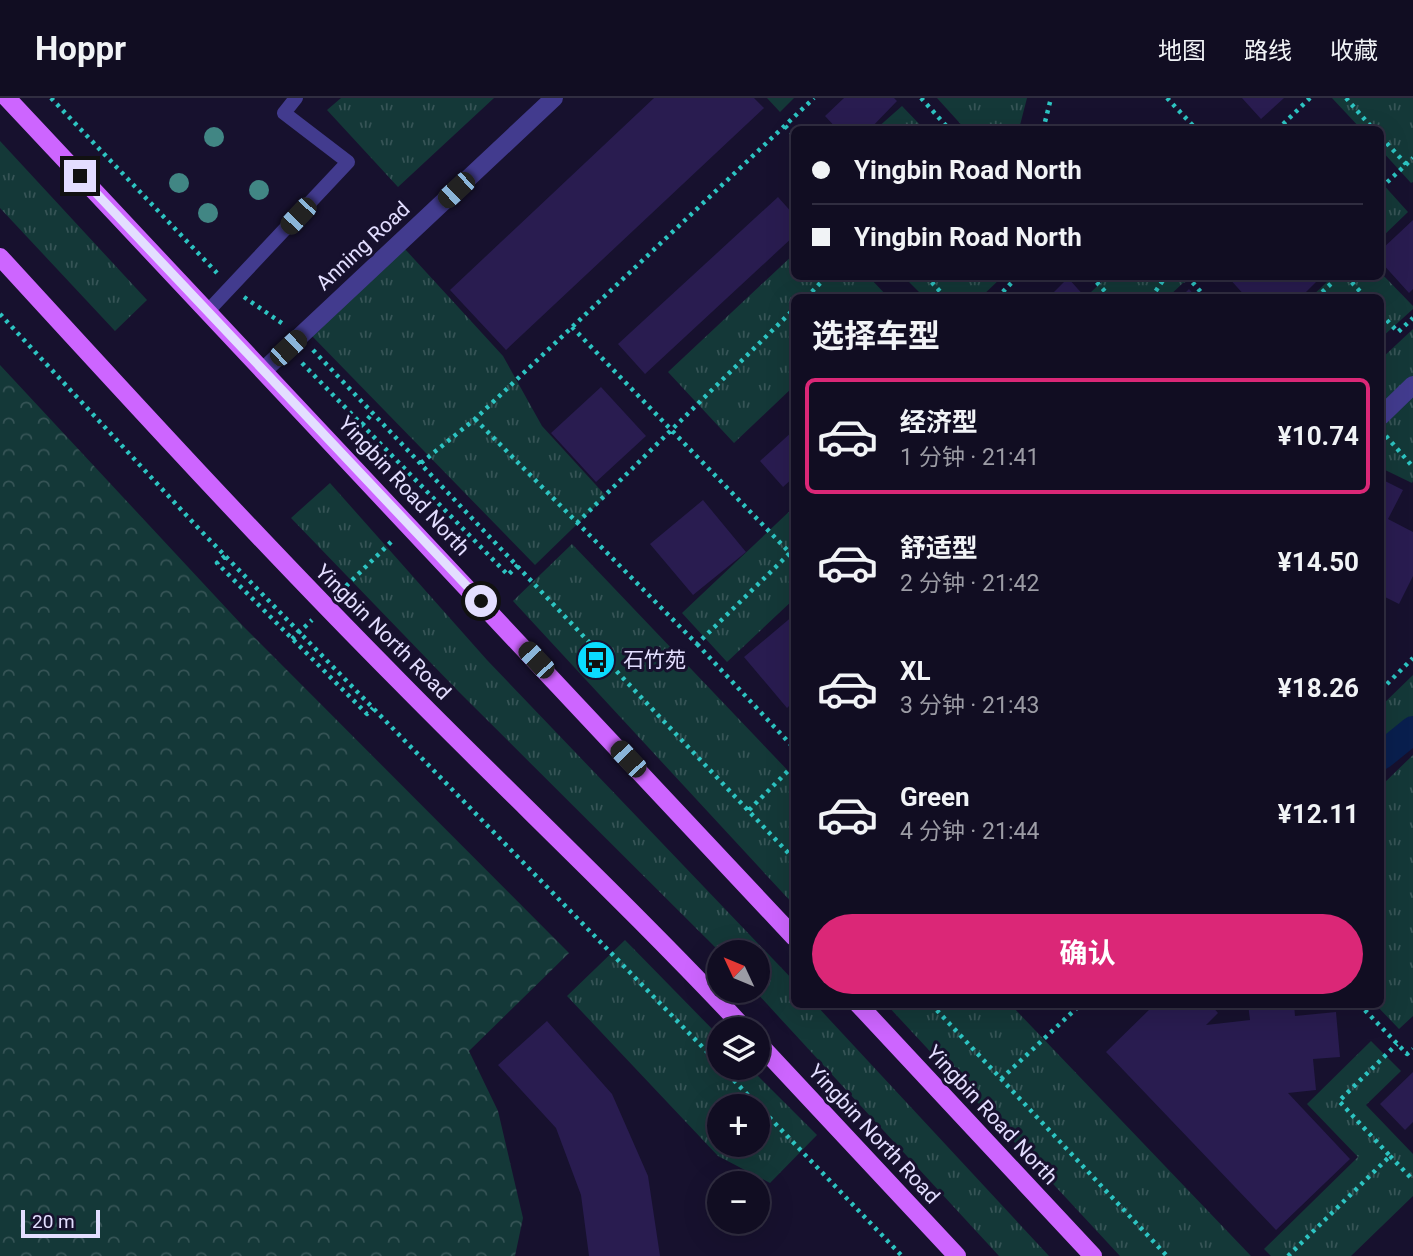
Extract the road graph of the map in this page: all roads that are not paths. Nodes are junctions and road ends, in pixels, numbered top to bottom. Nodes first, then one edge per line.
1 (7, 98) edge
2 (296, 98) edge
3 (554, 98) edge
4 (0, 257) edge
5 (208, 311) junction
6 (264, 370) junction
7 (1413, 385) edge
8 (1384, 413) edge
9 (791, 934) edge
10 (862, 1008) edge
11 (734, 1017) edge
12 (770, 1056) edge
13 (957, 1256) edge
14 (1093, 1256) edge

1 - 5 main road, Yingbin Road North
2 - 5 lane
3 - 6 street, Anning Road
4 - 11 main road, Yingbin North Road
5 - 6 main road, Yingbin Road North
6 - 9 main road, Yingbin Road North
7 - 8 street
10 - 14 main road, Yingbin Road North
12 - 13 main road, Yingbin North Road

